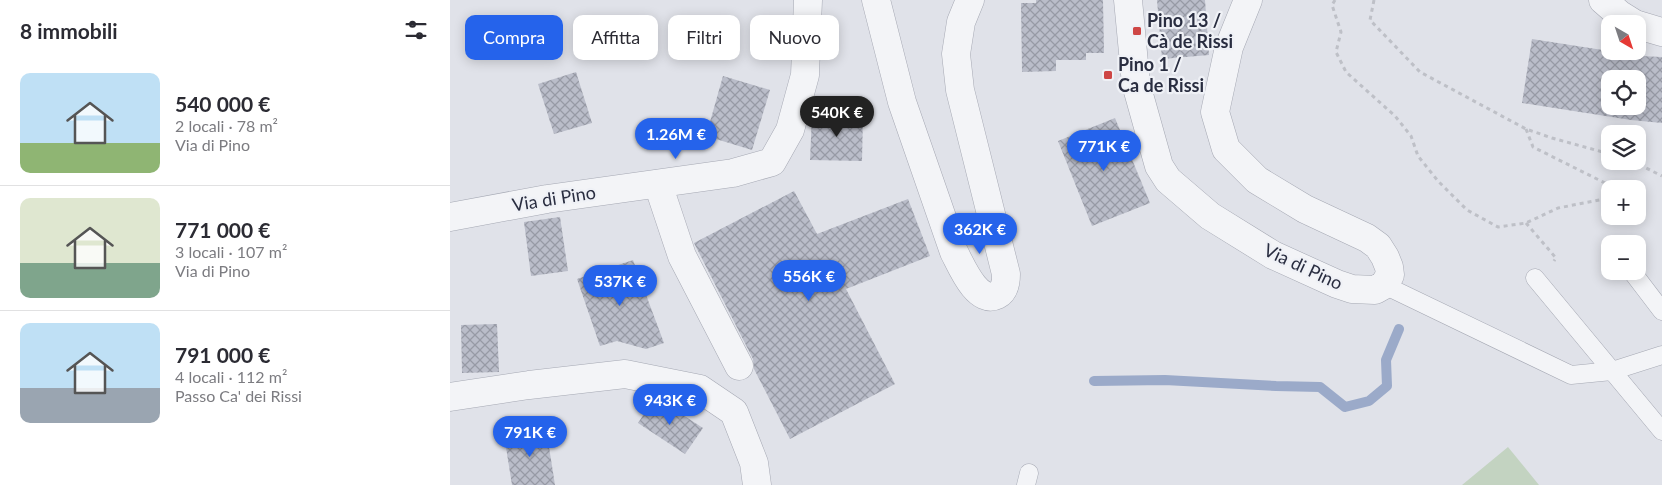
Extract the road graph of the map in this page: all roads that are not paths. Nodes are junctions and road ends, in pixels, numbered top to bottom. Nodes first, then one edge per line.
1 (808, 0) edge
2 (876, 0) edge
3 (970, 0) edge
4 (1128, 0) edge
5 (1248, 0) edge
6 (1603, 0) edge
7 (1621, 15) edge
8 (1646, 27) edge
9 (1662, 32) edge
10 (658, 184) junction
11 (450, 217) edge
12 (1535, 278) dead end
13 (1639, 280) edge
14 (1384, 285) junction
15 (1662, 310) edge
16 (1662, 355) edge
17 (739, 366) dead end
18 (1612, 371) junction
19 (450, 397) edge
20 (1662, 431) edge
21 (757, 485) edge

1 - 10 street, Via di Pino
2 - 3 street
4 - 14 street, Via di Pino
5 - 14 street
6 - 7 street
8 - 9 street
10 - 11 street, Via di Pino
10 - 17 street
12 - 18 lane
13 - 15 lane
14 - 18 lane
16 - 18 lane
18 - 20 lane
19 - 21 street

